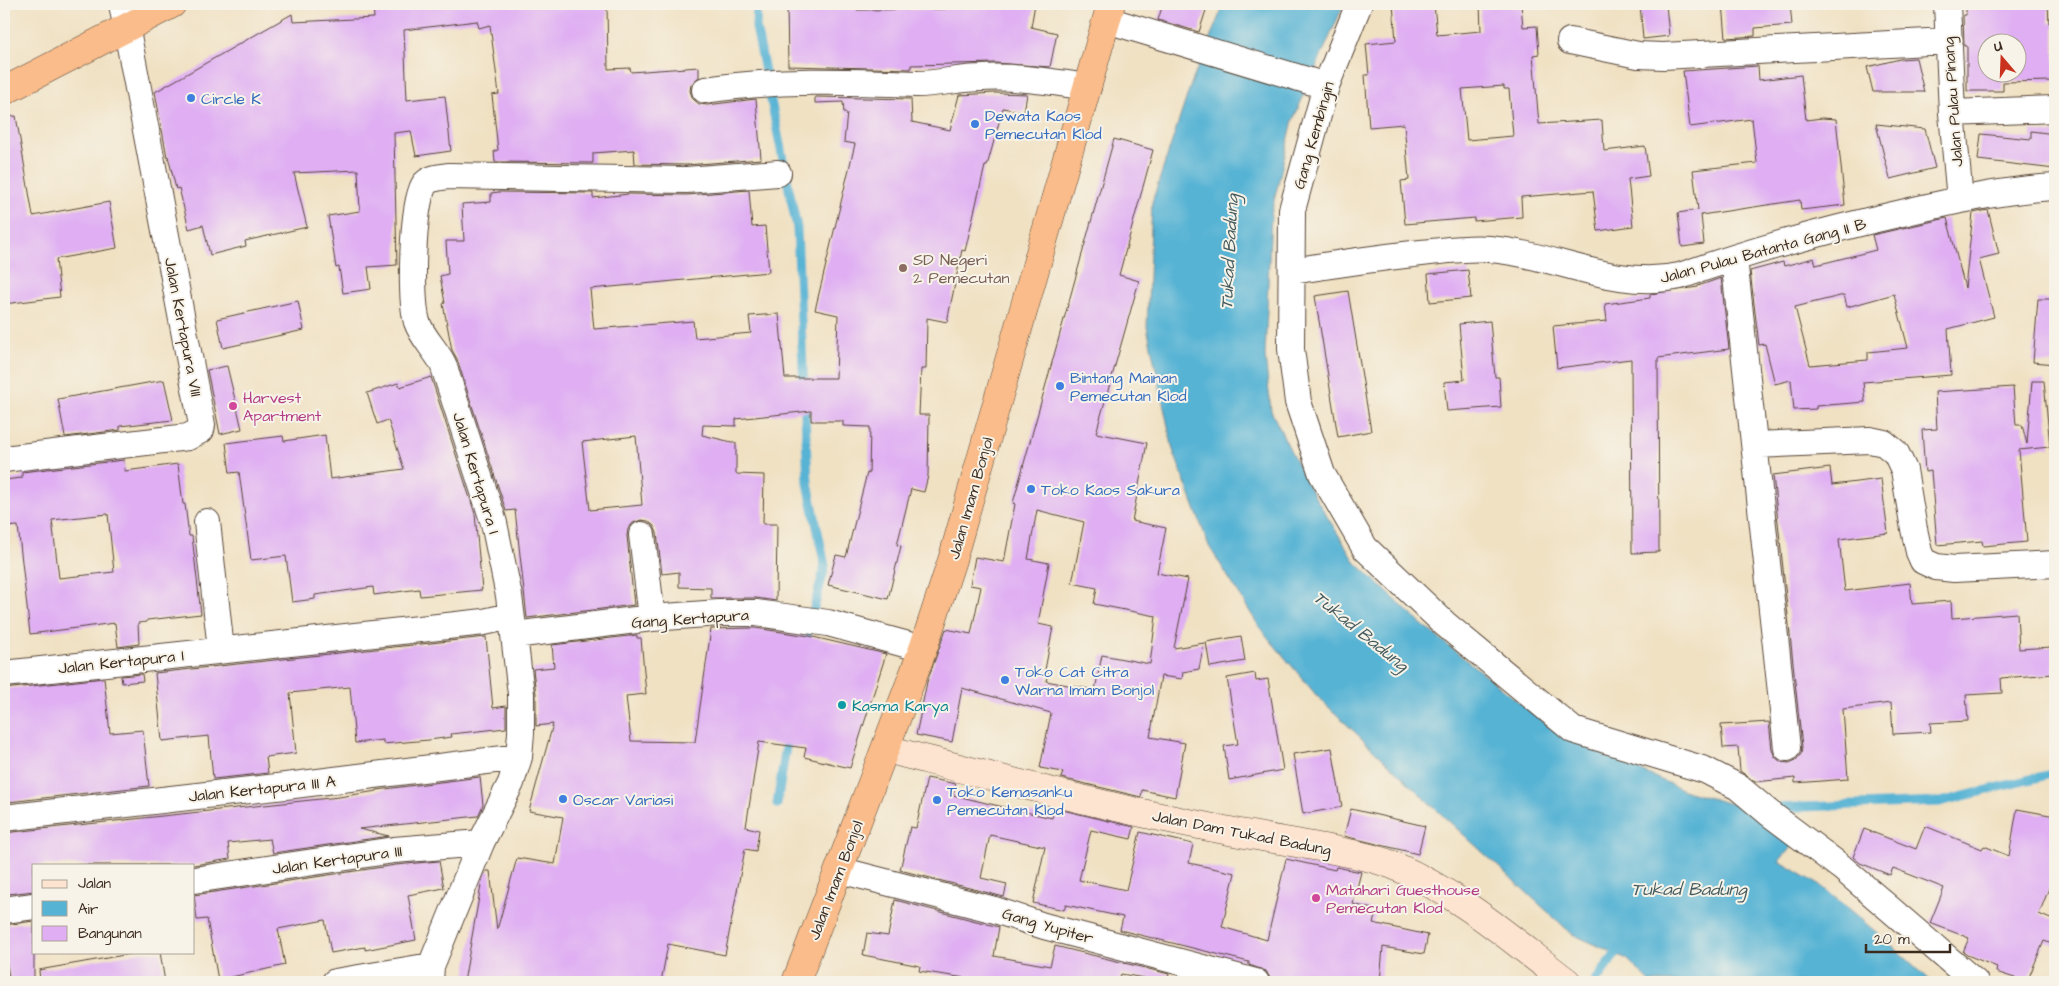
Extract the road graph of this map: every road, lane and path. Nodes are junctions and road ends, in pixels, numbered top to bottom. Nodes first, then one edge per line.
1 (172, 4) edge
2 (1359, 4) edge
3 (1947, 4) edge
4 (1109, 12) edge
5 (124, 15) edge
6 (1570, 41) dead end
7 (1947, 41) junction
8 (1323, 85) junction
9 (1088, 87) junction
10 (4, 90) edge
11 (705, 90) dead end
12 (2055, 109) edge
13 (1952, 113) junction
14 (778, 173) dead end
15 (2055, 187) edge
16 (1960, 200) junction
17 (1734, 258) junction
18 (1292, 271) junction
19 (1755, 446) junction
20 (4, 459) edge
21 (207, 522) dead end
22 (642, 535) dead end
23 (2055, 564) edge
24 (652, 618) junction
25 (512, 625) junction
26 (923, 649) junction
27 (221, 650) junction
28 (4, 674) edge
29 (1787, 748) dead end
30 (886, 749) junction
31 (519, 757) junction
32 (4, 818) edge
33 (481, 843) junction
34 (839, 870) junction
35 (195, 880) edge
36 (32, 906) edge
37 (4, 910) edge
38 (431, 974) edge
39 (1222, 978) edge
40 (1562, 981) edge
41 (335, 982) edge
42 (796, 982) edge
43 (1256, 982) edge
44 (1974, 982) edge

1 - 5 highway
2 - 8 street, Gang Kembingin
3 - 7 street, Jalan Pulau Pinang
4 - 8 street
4 - 9 highway, Jalan Imam Bonjol
5 - 10 highway
5 - 20 street, Jalan Kertapura VIII
6 - 7 street
7 - 13 street, Jalan Pulau Pinang
8 - 18 street, Gang Kembingin
9 - 11 street
9 - 26 highway, Jalan Imam Bonjol
12 - 13 street
13 - 16 street, Jalan Pulau Pinang
14 - 25 street, Jalan Kertapura I
15 - 16 street, Jalan Pulau Batanta Gang II B
16 - 17 street, Jalan Pulau Batanta Gang II B
17 - 18 street, Jalan Pulau Batanta Gang II B
17 - 19 street
18 - 44 street, Gang Kembingin
19 - 23 street
19 - 29 street
21 - 27 street
22 - 24 street
24 - 25 street, Gang Kertapura
24 - 26 street, Gang Kertapura
25 - 27 street, Jalan Kertapura I
25 - 31 street
26 - 30 highway, Jalan Imam Bonjol
27 - 28 street, Jalan Kertapura I
30 - 34 highway, Jalan Imam Bonjol
30 - 40 street, Jalan Dam Tukad Badung
31 - 32 street, Jalan Kertapura III A
31 - 33 street
33 - 35 street, Jalan Kertapura III
33 - 38 street
34 - 39 street, Gang Yupiter
34 - 42 highway, Jalan Imam Bonjol
36 - 37 street
38 - 41 street
39 - 43 street, Gang Yupiter

